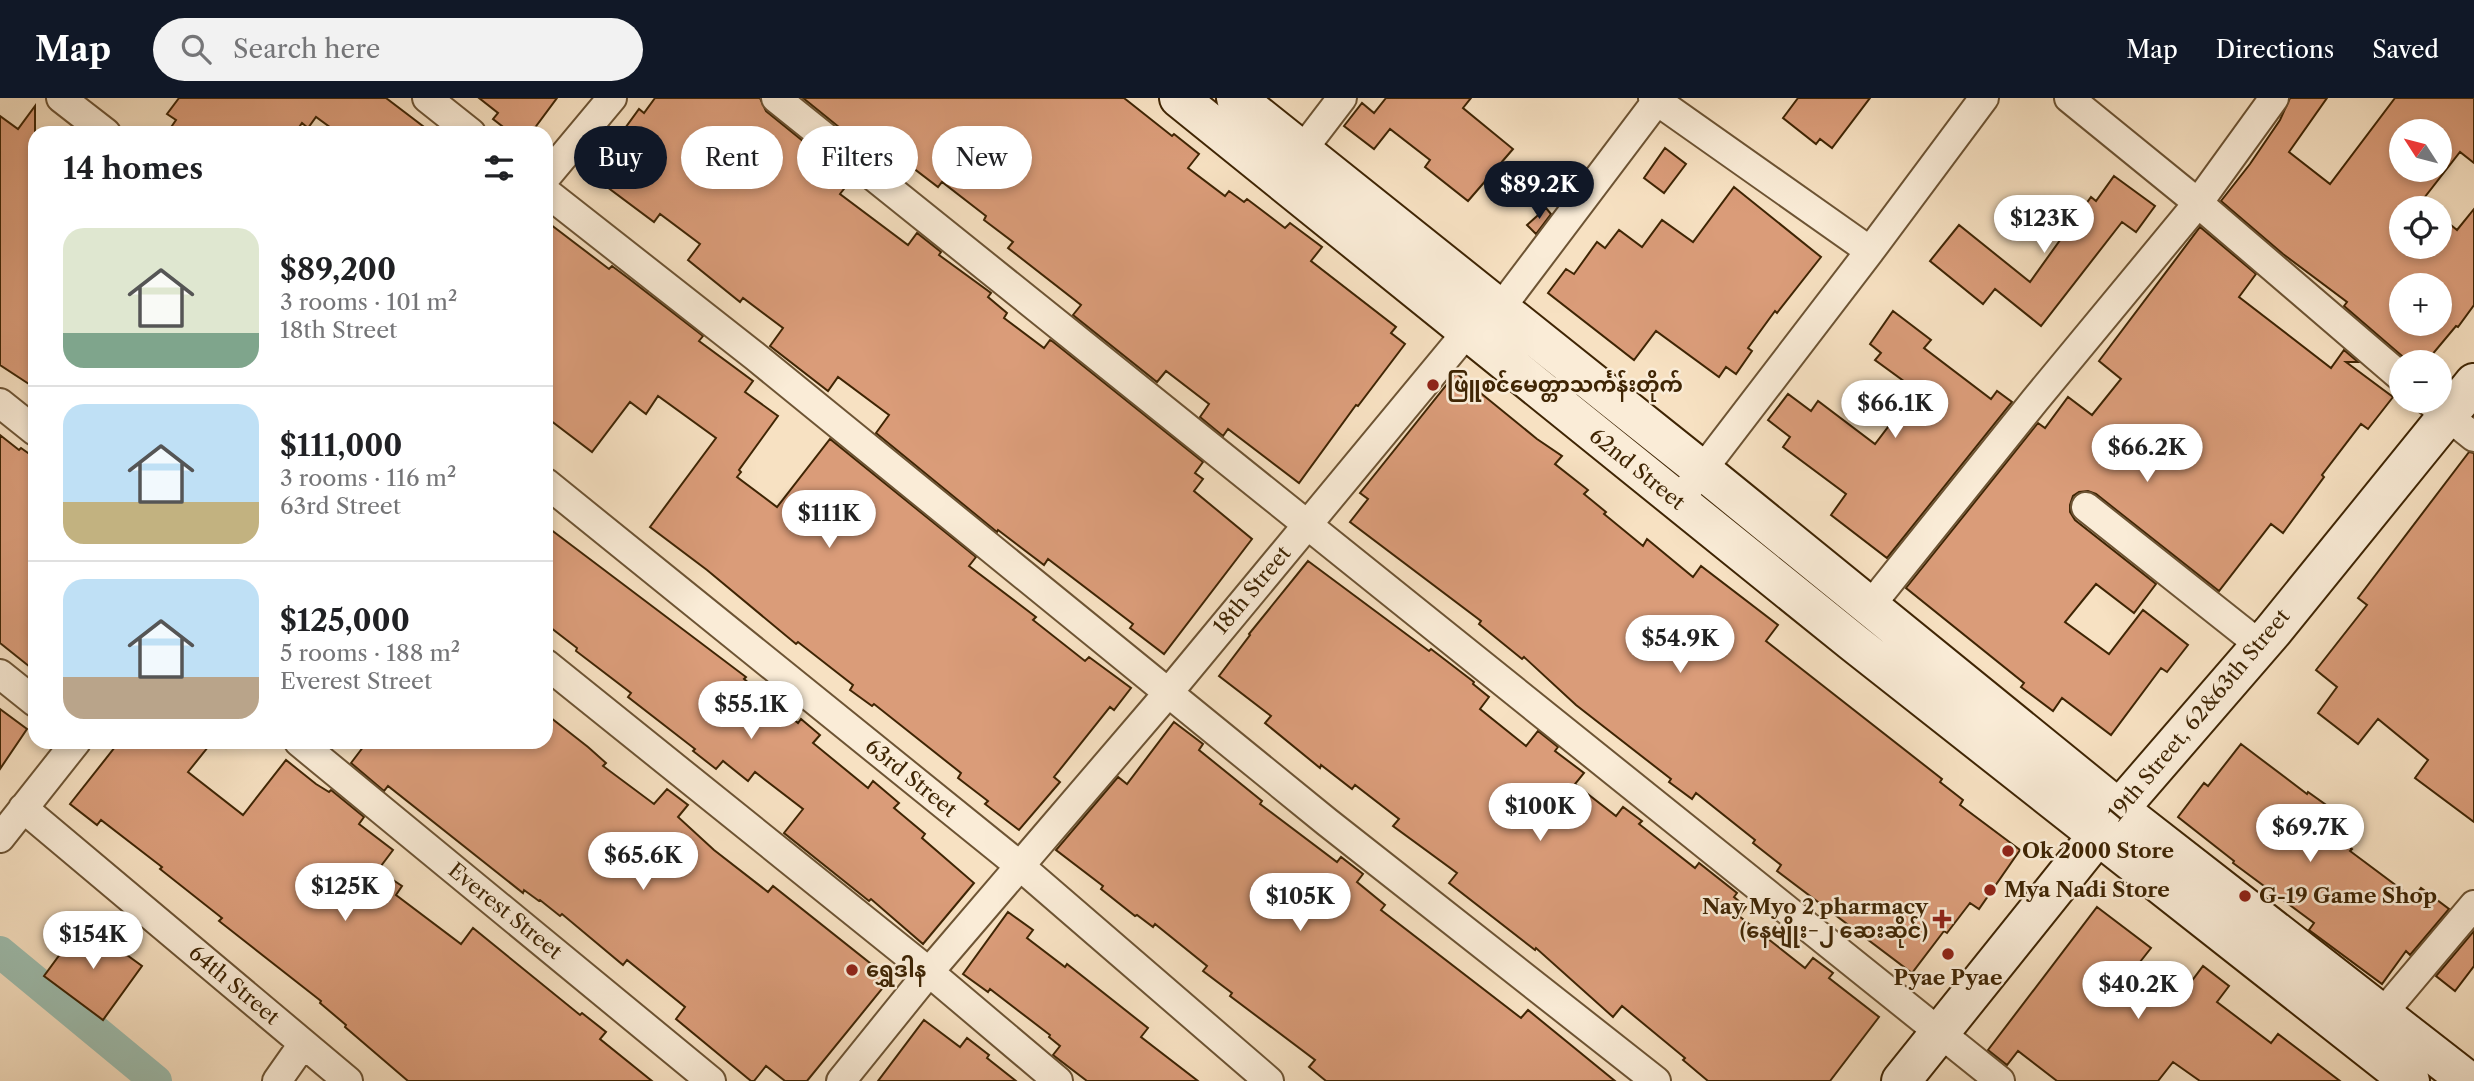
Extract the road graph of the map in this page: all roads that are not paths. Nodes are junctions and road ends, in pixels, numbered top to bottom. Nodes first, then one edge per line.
1 (61, 98) edge
2 (427, 98) edge
3 (612, 98) edge
4 (776, 98) edge
5 (1179, 98) edge
6 (1236, 98) edge
7 (1342, 98) edge
8 (1984, 98) edge
9 (2069, 98) edge
10 (2274, 98) edge
11 (1657, 99) edge
12 (97, 126) edge
13 (462, 126) edge
14 (1291, 166) junction
15 (553, 169) edge
16 (553, 198) edge
17 (2198, 203) junction
18 (1870, 251) junction
19 (1499, 310) junction
20 (1467, 332) junction
21 (2389, 367) edge
22 (2474, 383) edge
23 (0, 403) edge
24 (2450, 418) edge
25 (28, 425) edge
26 (1702, 470) junction
27 (553, 489) edge
28 (1677, 502) junction
29 (2086, 507) dead end
30 (1307, 524) junction
31 (1870, 606) junction
32 (2260, 645) junction
33 (553, 670) edge
34 (0, 674) edge
35 (1168, 693) junction
36 (28, 696) edge
37 (70, 749) edge
38 (308, 749) edge
39 (2108, 822) junction
40 (7, 825) edge
41 (1020, 866) junction
42 (2474, 905) edge
43 (929, 972) junction
44 (2382, 1014) junction
45 (1940, 1032) junction
46 (303, 1044) junction
47 (277, 1081) edge
48 (348, 1081) edge
49 (711, 1081) edge
50 (841, 1081) edge
51 (1058, 1081) edge
52 (1269, 1081) edge
53 (1656, 1081) edge
54 (1901, 1081) edge
55 (2000, 1081) edge
56 (2410, 1081) edge
57 (2468, 1081) edge

1 - 12 street
2 - 13 street
3 - 15 street
4 - 30 street
5 - 14 main road, 62nd Street
6 - 14 main road, 62nd Street
7 - 14 street
8 - 18 street
9 - 17 street
10 - 17 street
11 - 18 street
11 - 19 street, 18th Street
14 - 19 main road, 62nd Street
14 - 20 main road, 62nd Street
16 - 35 street
17 - 21 street
17 - 31 street
18 - 26 street
19 - 20 street, 18th Street
19 - 26 main road, 62nd Street
20 - 28 main road, 62nd Street
20 - 30 street, 18th Street
22 - 24 main road, 19th Street, 62&63th Street
23 - 25 street
24 - 32 main road, 19th Street, 62&63th Street
26 - 28 street
26 - 31 main road, 62nd Street
27 - 41 street, 63rd Street
28 - 39 main road, 62nd Street
29 - 32 street
30 - 35 street, 18th Street
30 - 45 street
31 - 39 main road, 62nd Street
32 - 39 main road, 19th Street, 62&63th Street
33 - 43 street
34 - 36 street
35 - 41 street, 18th Street
35 - 53 street
37 - 40 street
38 - 49 street, Everest Street
39 - 44 main road
39 - 45 main road, 19th Street, 62&63th Street
39 - 56 main road
40 - 46 street, 64th Street
41 - 43 street, 18th Street
41 - 52 street, 63rd Street
42 - 44 street
43 - 50 street, 18th Street
43 - 51 street
44 - 57 main road
45 - 54 main road, 19th Street, 62&63th Street
45 - 55 street
46 - 47 street
46 - 48 street, 64th Street

